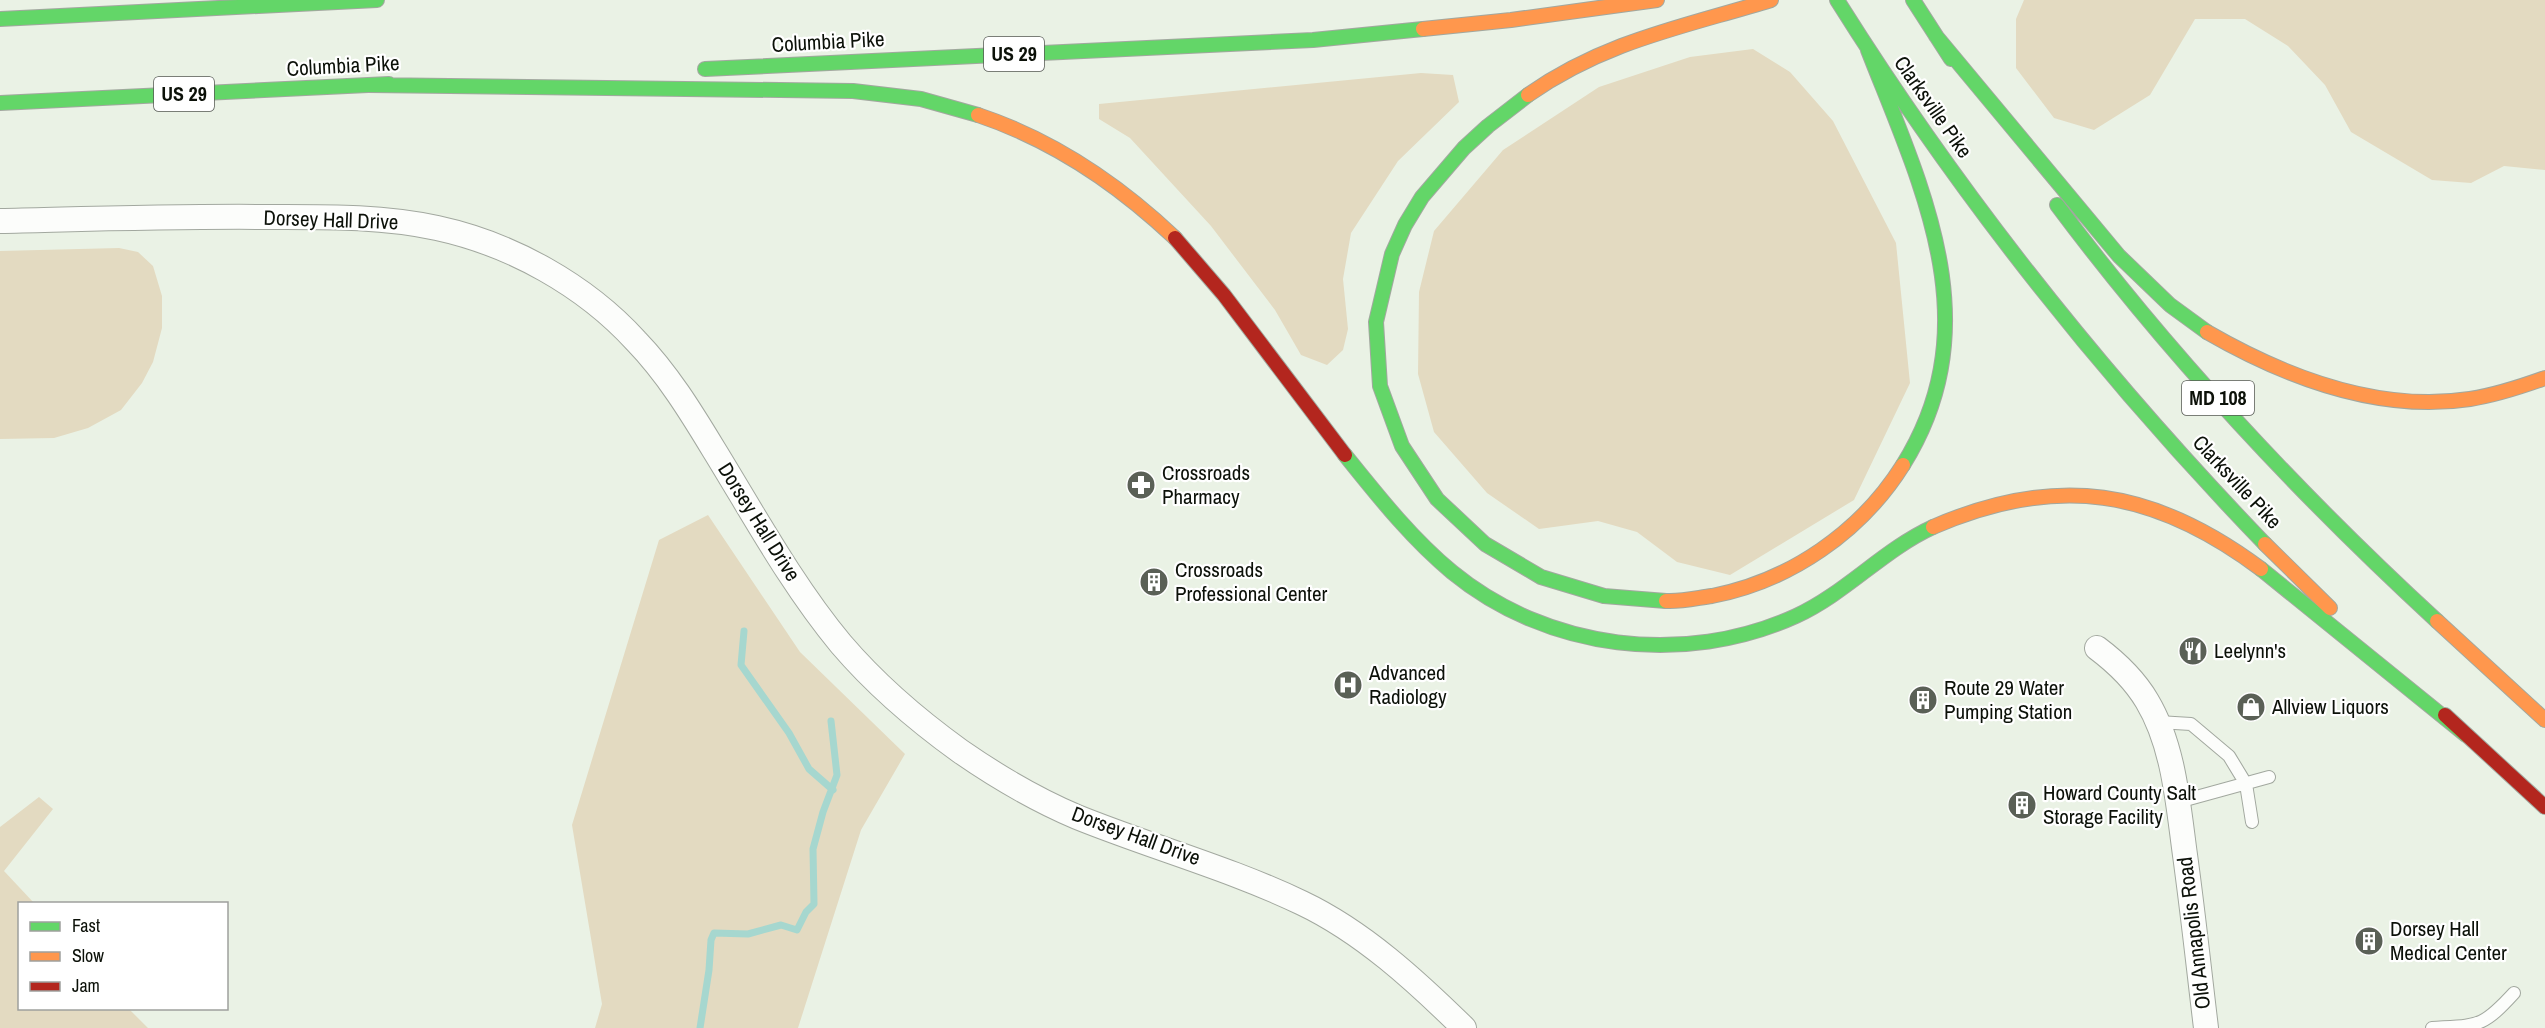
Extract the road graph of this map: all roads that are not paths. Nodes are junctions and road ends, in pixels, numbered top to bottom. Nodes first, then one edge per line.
1 (240, 0) edge
2 (377, 0) edge
3 (1657, 0) edge
4 (1770, 0) edge
5 (1837, 0) edge
6 (1913, 0) edge
7 (161, 10) junction
8 (0, 19) edge
9 (1936, 36) junction
10 (1868, 50) junction
11 (689, 70) dead end
12 (606, 74) dead end
13 (369, 85) junction
14 (0, 103) edge
15 (0, 221) edge
16 (2545, 378) edge
17 (2097, 648) dead end
18 (2545, 720) edge
19 (2158, 722) junction
20 (2466, 735) junction
21 (2269, 777) dead end
22 (2246, 784) junction
23 (2178, 802) junction
24 (2545, 807) edge
25 (2252, 822) dead end
26 (2514, 993) dead end
27 (1464, 1028) edge
28 (2206, 1028) edge
29 (2433, 1028) edge

1 - 7 main road
2 - 7 main road
3 - 11 main road, Columbia Pike / US 29
4 - 10 main road
5 - 10 main road, Clarksville Pike / MD 108
6 - 9 main road, Clarksville Pike / MD 108
7 - 8 main road
9 - 16 main road
9 - 18 main road, Clarksville Pike / MD 108
10 - 20 main road, Clarksville Pike / MD 108
12 - 13 main road, Columbia Pike / US 29
13 - 14 main road, Columbia Pike / US 29
13 - 20 main road
15 - 27 street, Dorsey Hall Drive
17 - 19 street, Old Annapolis Road
19 - 22 lane
19 - 23 street, Old Annapolis Road
20 - 24 main road, Clarksville Pike / MD 108
21 - 22 lane
22 - 23 lane
22 - 25 lane
23 - 28 street, Old Annapolis Road
26 - 29 lane

